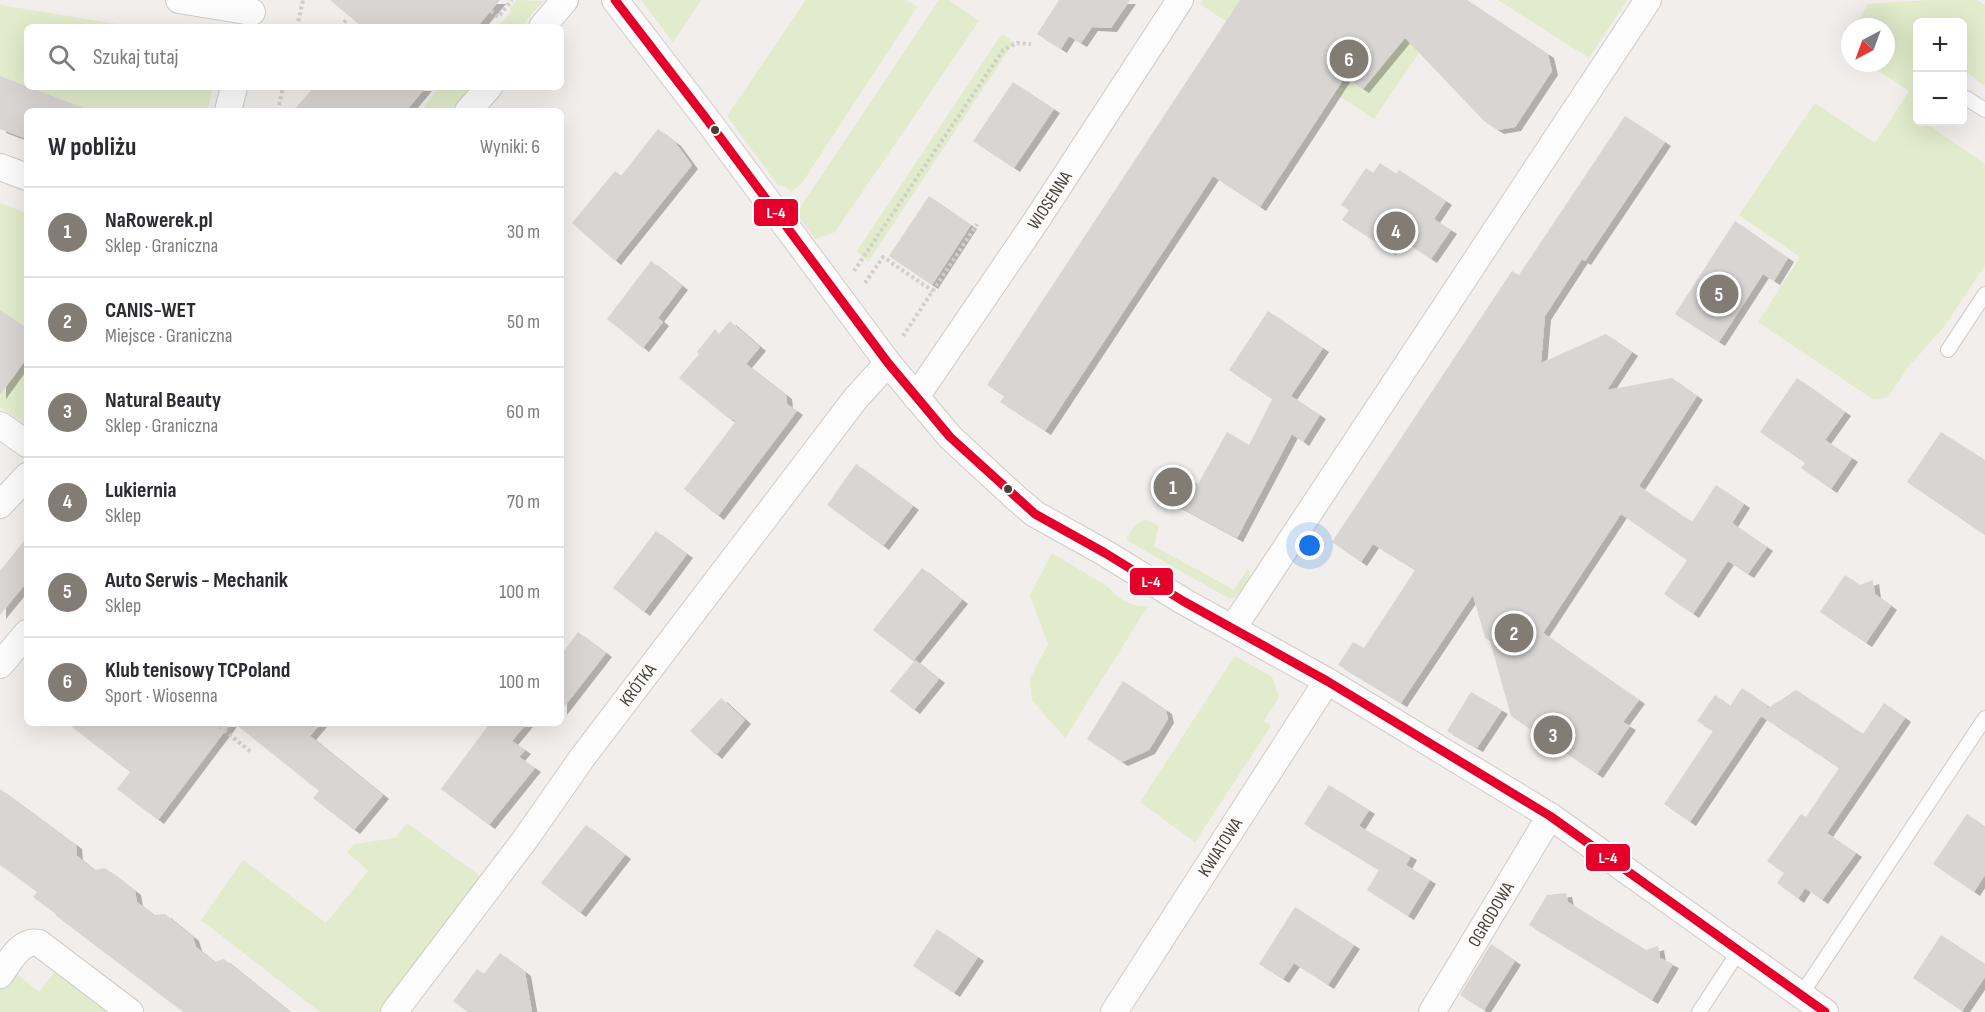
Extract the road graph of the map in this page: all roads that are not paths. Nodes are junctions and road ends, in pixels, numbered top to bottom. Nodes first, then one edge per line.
1 (178, 0) edge
2 (565, 0) edge
3 (615, 0) edge
4 (1180, 0) edge
5 (1648, 0) edge
6 (252, 13) edge
7 (545, 24) edge
8 (233, 90) edge
9 (486, 90) edge
10 (1967, 99) edge
11 (229, 108) edge
12 (471, 108) edge
13 (1985, 110) edge
14 (0, 167) edge
15 (24, 176) edge
16 (1985, 294) edge
17 (1948, 350) dead end
18 (888, 363) junction
19 (916, 397) junction
20 (0, 425) edge
21 (24, 442) edge
22 (24, 479) edge
23 (0, 505) edge
24 (1233, 628) junction
25 (24, 637) edge
26 (0, 665) edge
27 (1327, 681) junction
28 (1985, 718) edge
29 (1550, 816) junction
30 (1739, 951) junction
31 (0, 975) edge
32 (1801, 995) junction
33 (130, 1012) edge
34 (394, 1012) edge
35 (1114, 1012) edge
36 (1432, 1012) edge
37 (1699, 1012) edge
38 (1825, 1012) edge

1 - 6 street
2 - 7 street
3 - 18 street
4 - 19 street, WIOSENNA
5 - 24 street
8 - 11 street
9 - 12 street
10 - 13 lane
14 - 15 street
16 - 17 lane
18 - 19 street
18 - 34 street, KRÓTKA
19 - 24 street
20 - 21 street
22 - 23 street
24 - 27 street
25 - 26 street
27 - 29 street
27 - 35 street, KWIATOWA
28 - 32 lane
29 - 30 street
29 - 36 street, OGRODOWA
30 - 32 street
30 - 37 lane
31 - 33 street
32 - 38 street

